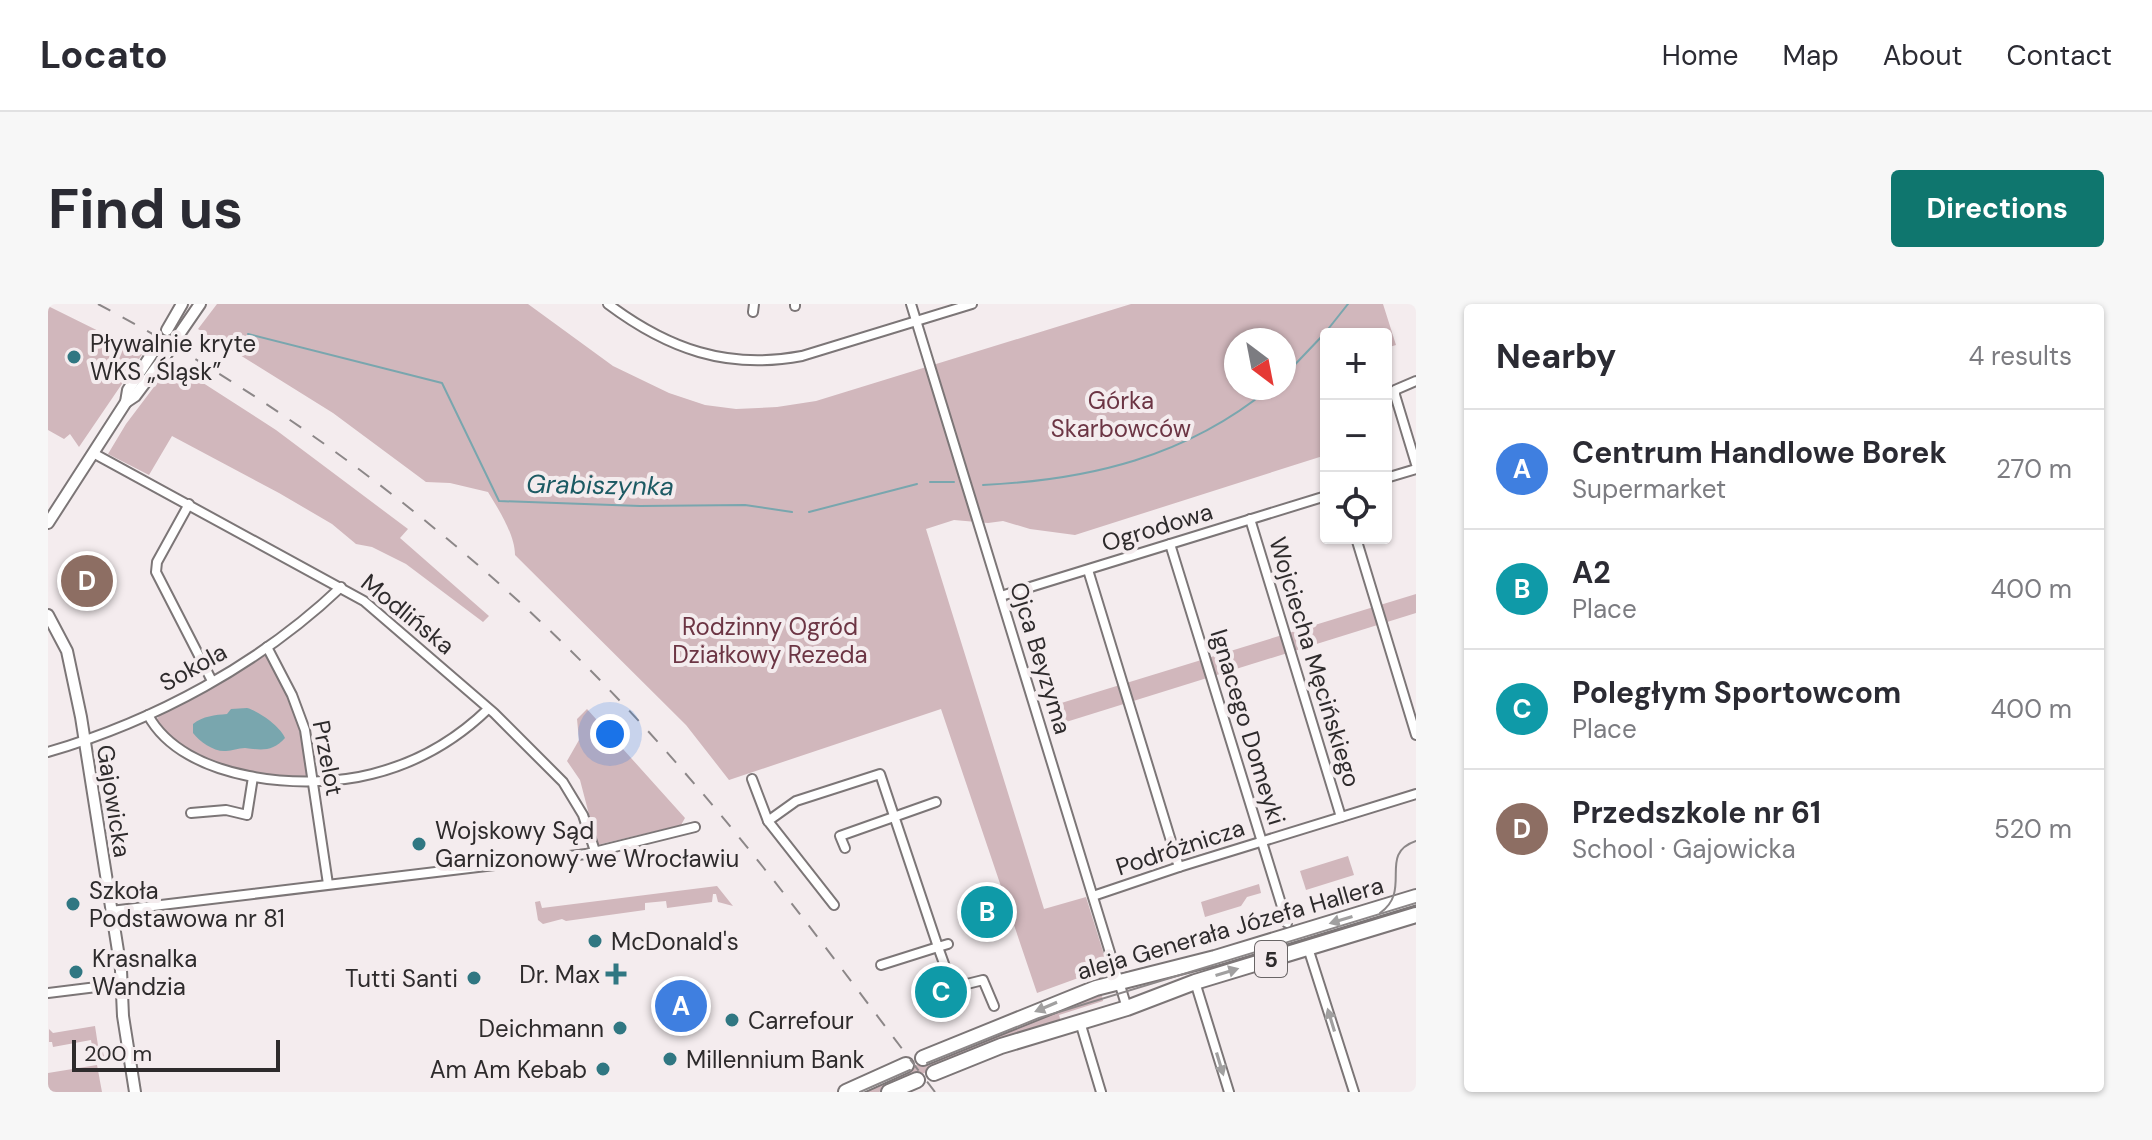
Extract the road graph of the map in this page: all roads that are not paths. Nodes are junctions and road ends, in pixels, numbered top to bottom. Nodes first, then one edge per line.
1 (197, 304) edge
2 (608, 304) edge
3 (911, 304) edge
4 (972, 304) edge
5 (178, 305) edge
6 (916, 321) junction
7 (167, 330) dead end
8 (157, 346) dead end
9 (168, 352) dead end
10 (1416, 381) edge
11 (126, 402) junction
12 (93, 453) junction
13 (1416, 466) edge
14 (1392, 476) edge
15 (1320, 498) edge
16 (189, 504) junction
17 (1250, 519) junction
18 (48, 523) edge
19 (1170, 544) junction
20 (1358, 544) edge
21 (1088, 570) junction
22 (341, 587) junction
23 (1001, 596) junction
24 (48, 615) edge
25 (267, 647) junction
26 (212, 681) junction
27 (488, 709) junction
28 (148, 715) junction
29 (1416, 735) edge
30 (85, 741) junction
31 (48, 752) edge
32 (253, 777) junction
33 (752, 779) dead end
34 (314, 781) junction
35 (1416, 794) edge
36 (936, 802) dead end
37 (191, 813) dead end
38 (1341, 817) junction
39 (895, 818) junction
40 (768, 821) junction
41 (695, 827) dead end
42 (1262, 841) junction
43 (845, 848) dead end
44 (595, 851) junction
45 (1179, 867) junction
46 (328, 884) junction
47 (1093, 896) junction
48 (1416, 897) edge
49 (834, 905) dead end
50 (111, 911) junction
51 (1416, 915) edge
52 (1287, 923) dead end
53 (948, 944) dead end
54 (938, 947) junction
55 (1308, 948) junction
56 (881, 965) dead end
57 (1120, 982) junction
58 (1195, 982) junction
59 (121, 984) junction
60 (48, 993) edge
61 (994, 1006) dead end
62 (1127, 1008) junction
63 (1080, 1022) junction
64 (923, 1058) dead end
65 (906, 1065) dead end
66 (934, 1073) dead end
67 (917, 1080) dead end
68 (135, 1092) edge
69 (846, 1092) edge
70 (889, 1092) edge
71 (1101, 1092) edge
72 (1229, 1092) edge
73 (1354, 1092) edge

1 - 5 street
1 - 5 street
2 - 6 street
3 - 6 street, Ojca Beyzyma
4 - 6 street
5 - 7 street
6 - 23 street, Ojca Beyzyma
8 - 11 street
9 - 11 street
10 - 13 street
11 - 12 street
12 - 16 street, Modlińska
12 - 18 street
13 - 14 street
15 - 17 street, Ogrodowa
16 - 22 street, Modlińska
16 - 26 street
17 - 19 street, Ogrodowa
17 - 38 street, Wojciecha Męcińskiego
19 - 21 street, Ogrodowa
19 - 42 street, Ignacego Domeyki
20 - 29 street
21 - 23 street, Ogrodowa
21 - 45 street
22 - 25 street, Sokola
22 - 27 street, Modlińska
23 - 47 street, Ojca Beyzyma
24 - 30 street, Gajowicka
25 - 26 street, Sokola
25 - 34 street, Przelot
26 - 28 street, Sokola
27 - 34 street
27 - 44 street, Modlińska
28 - 30 street, Sokola
28 - 32 street
30 - 31 street, Sokola
30 - 50 street, Gajowicka
32 - 34 street
32 - 37 street
33 - 40 street
34 - 46 street, Przelot
35 - 38 street, Podróżnicza
36 - 39 street
38 - 42 street, Podróżnicza
39 - 40 street
39 - 43 street
39 - 54 street
40 - 49 street
41 - 44 street
42 - 45 street, Podróżnicza
42 - 52 street, Ignacego Domeyki
44 - 46 street
45 - 47 street, Podróżnicza
46 - 50 street
47 - 57 street, Ojca Beyzyma
48 -> 57 main road, aleja Generała Józefa Hallera / 5
50 - 59 street, Gajowicka
51 - 55 main road, aleja Generała Józefa Hallera / 5
53 - 54 street
54 - 56 street
54 - 61 street
58 -> 55 main road, aleja Generała Józefa Hallera / 5
73 -> 55 street
57 - 62 street, Ojca Beyzyma
57 -> 64 main road, aleja Generała Józefa Hallera / 5
58 - 62 main road, aleja Generała Józefa Hallera / 5
58 -> 72 street
59 - 60 street
59 - 68 street, Gajowicka
62 - 63 main road, aleja Generała Józefa Hallera / 5
63 - 66 main road, aleja Generała Józefa Hallera / 5
63 - 71 street
65 - 69 main road
67 - 70 main road

